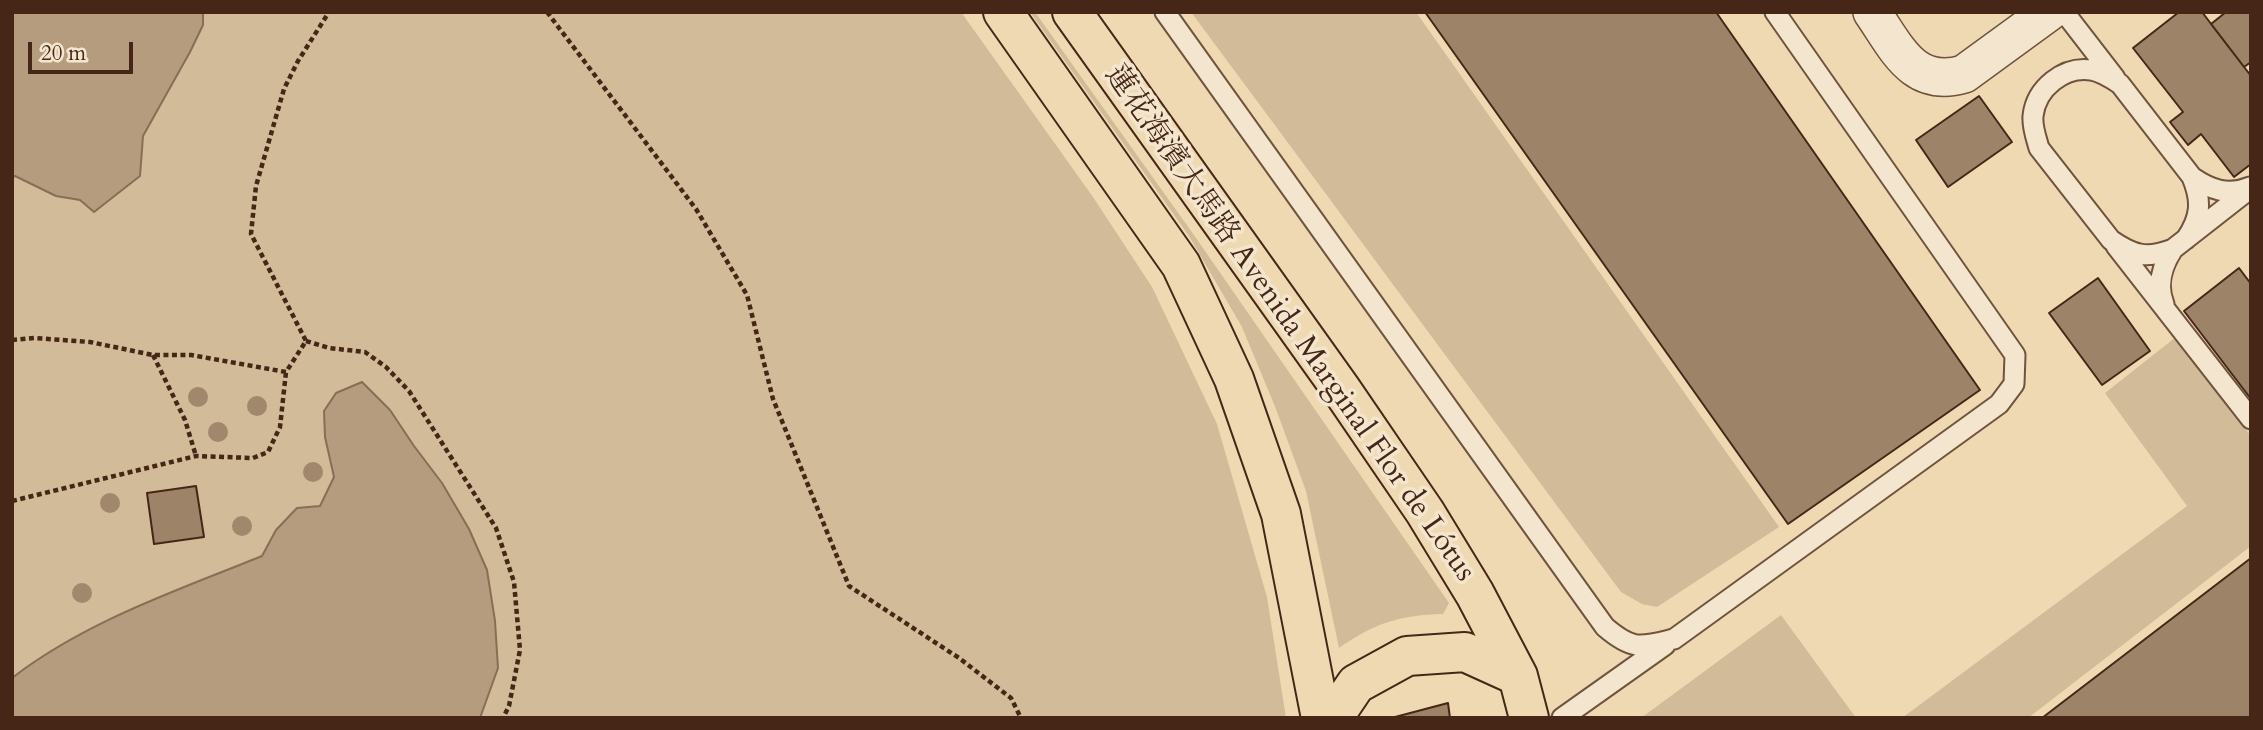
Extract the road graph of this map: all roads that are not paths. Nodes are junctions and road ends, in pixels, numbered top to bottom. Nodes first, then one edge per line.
1 (1003, 12) edge
2 (1072, 12) edge
3 (1165, 12) edge
4 (1775, 12) edge
5 (1872, 12) edge
6 (2049, 12) edge
7 (2064, 12) edge
8 (2120, 84) junction
9 (2192, 177) junction
10 (2251, 188) edge
11 (2111, 240) junction
12 (2180, 244) junction
13 (2166, 310) junction
14 (2251, 419) edge
15 (1674, 639) junction
16 (1518, 676) junction
17 (1321, 718) edge
18 (1333, 718) edge
19 (1529, 718) edge
20 (1562, 718) edge

1 - 17 main road, 蓮花海濱大馬路 Avenida Marginal Flor de Lótus
2 - 16 main road, 蓮花海濱大馬路 Avenida Marginal Flor de Lótus
3 - 15 lane
4 - 15 lane
5 - 6 street
7 - 8 lane
8 - 9 lane
8 - 11 lane
9 - 10 lane
9 - 12 lane
10 - 12 lane
11 - 12 lane
11 - 13 lane
12 - 13 lane
13 - 14 lane
15 - 20 lane
16 - 18 main road
16 - 19 main road, 蓮花海濱大馬路 Avenida Marginal Flor de Lótus

